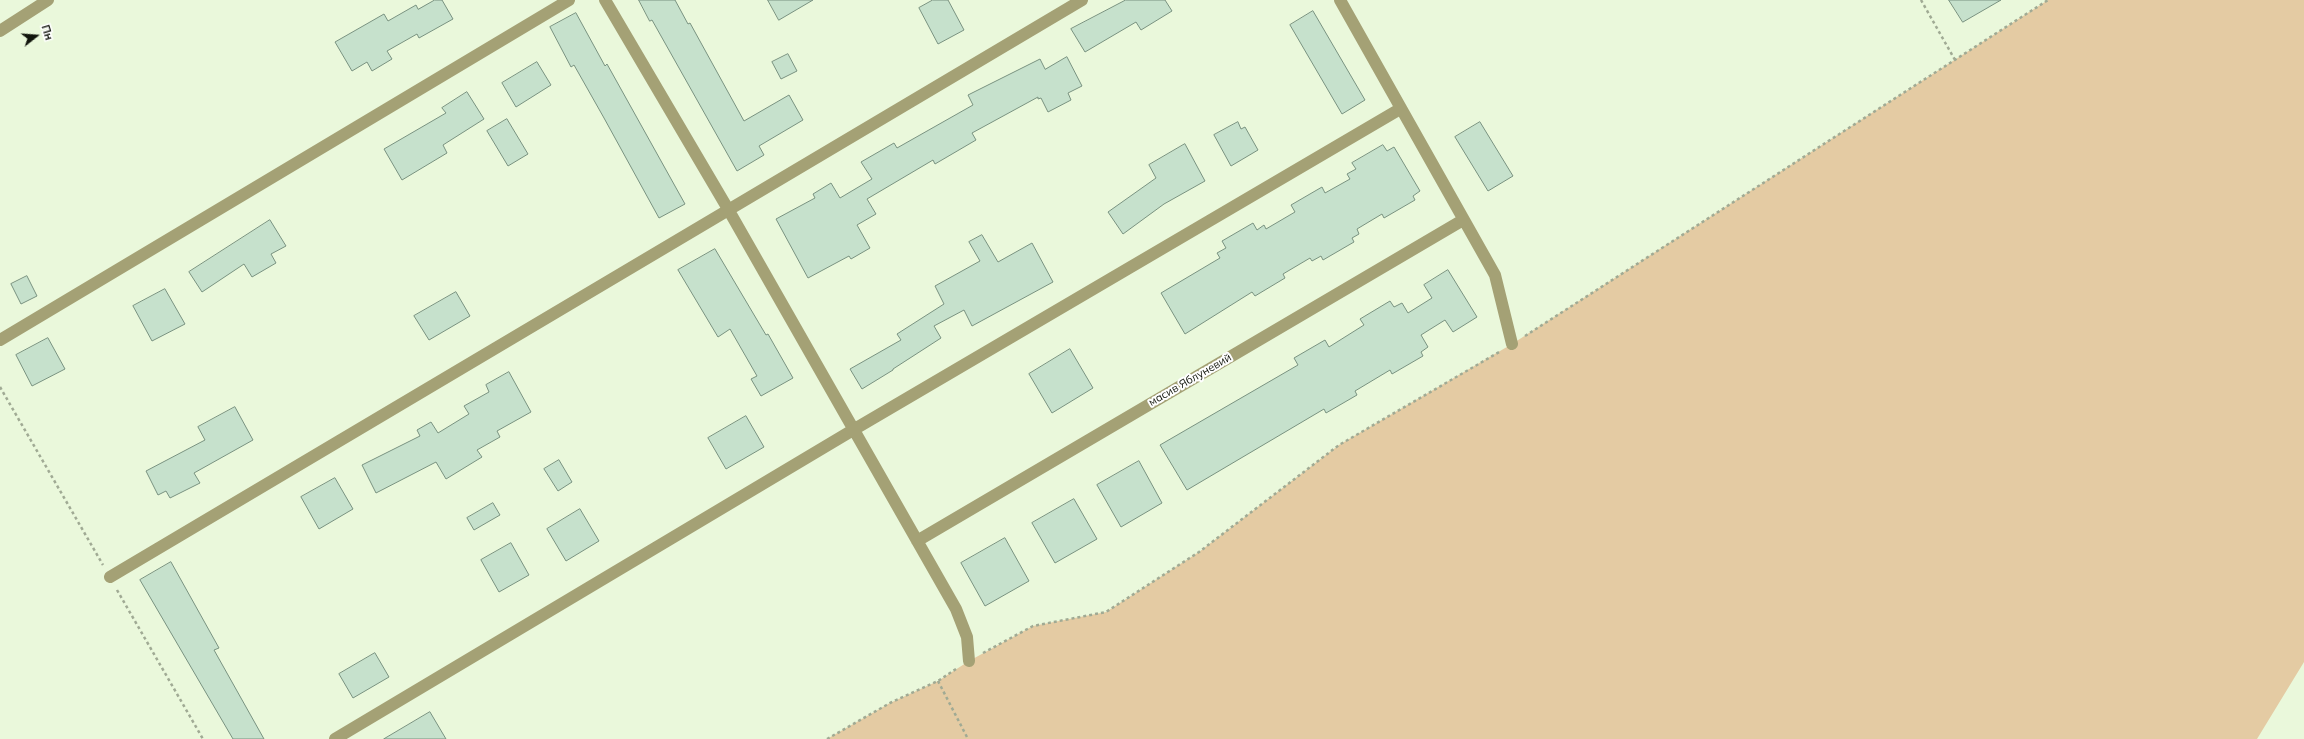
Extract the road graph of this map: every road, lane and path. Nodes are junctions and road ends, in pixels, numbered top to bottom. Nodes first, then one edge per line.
1 (48, 0) edge
2 (569, 0) edge
3 (605, 0) edge
4 (1082, 0) edge
5 (1340, 0) edge
6 (1920, 0) edge
7 (2048, 0) edge
8 (554, 4) edge
9 (0, 31) edge
10 (1955, 60) junction
11 (1400, 109) junction
12 (728, 209) junction
13 (1463, 220) junction
14 (0, 340) edge
15 (1512, 344) junction
16 (853, 430) junction
17 (917, 541) junction
18 (110, 578) dead end
19 (969, 661) junction
20 (938, 681) junction
21 (335, 739) edge
22 (827, 739) edge
23 (968, 739) edge

1 - 9 street
2 - 8 street
3 - 12 street
4 - 12 street
5 - 11 street
6 - 10 path
7 - 10 path
8 - 14 street
10 - 15 path
11 - 13 street
11 - 16 street
12 - 16 street
12 - 18 street
13 - 15 street
13 - 17 street, масив Яблуневий
15 - 19 path
16 - 17 street
16 - 21 street
17 - 19 street
19 - 20 path
20 - 22 path
20 - 23 path

